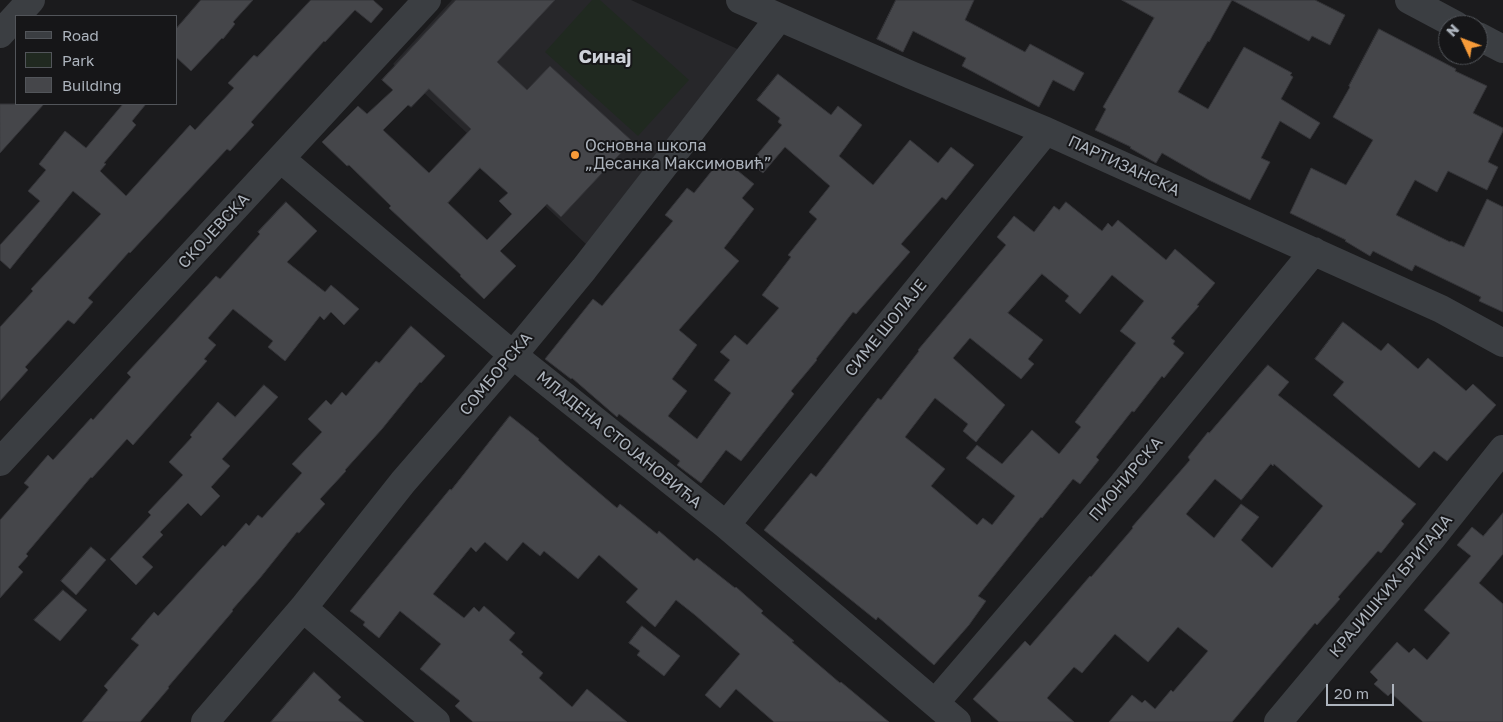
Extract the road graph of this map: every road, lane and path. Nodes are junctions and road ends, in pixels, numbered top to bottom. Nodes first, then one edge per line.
1 (31, 0) edge
2 (427, 0) edge
3 (740, 0) edge
4 (1409, 0) edge
5 (17, 15) edge
6 (1438, 15) edge
7 (15, 18) edge
8 (779, 18) junction
9 (0, 34) edge
10 (1488, 41) edge
11 (1503, 49) edge
12 (1046, 131) junction
13 (281, 158) junction
14 (1314, 251) junction
15 (1503, 343) edge
16 (513, 355) junction
17 (1503, 449) edge
18 (0, 462) edge
19 (726, 525) junction
20 (303, 608) junction
21 (935, 703) junction
22 (205, 722) edge
23 (436, 722) edge
24 (958, 722) edge
25 (1278, 722) edge

1 - 5 street
2 - 13 street, СКОЈЕВСКА
3 - 8 street, ПАРТИЗАНСКА
4 - 6 street
7 - 9 street
8 - 12 street, ПАРТИЗАНСКА
8 - 16 street, СОМБОРСКА
10 - 11 street
12 - 14 street, ПАРТИЗАНСКА
12 - 19 street, СИМЕ ШОЛАЈЕ
13 - 16 street, МЛАДЕНА СТОЈАНОВИЋА
13 - 18 street, СКОЈЕВСКА
14 - 15 street, ПАРТИЗАНСКА
14 - 21 street, ПИОНИРСКА
16 - 19 street, МЛАДЕНА СТОЈАНОВИЋА
16 - 20 street, СОМБОРСКА
17 - 25 street, КРАЈИШКИХ БРИГАДА
19 - 21 street, МЛАДЕНА СТОЈАНОВИЋА
20 - 22 street, СОМБОРСКА
20 - 23 street
21 - 24 street, МЛАДЕНА СТОЈАНОВИЋА

